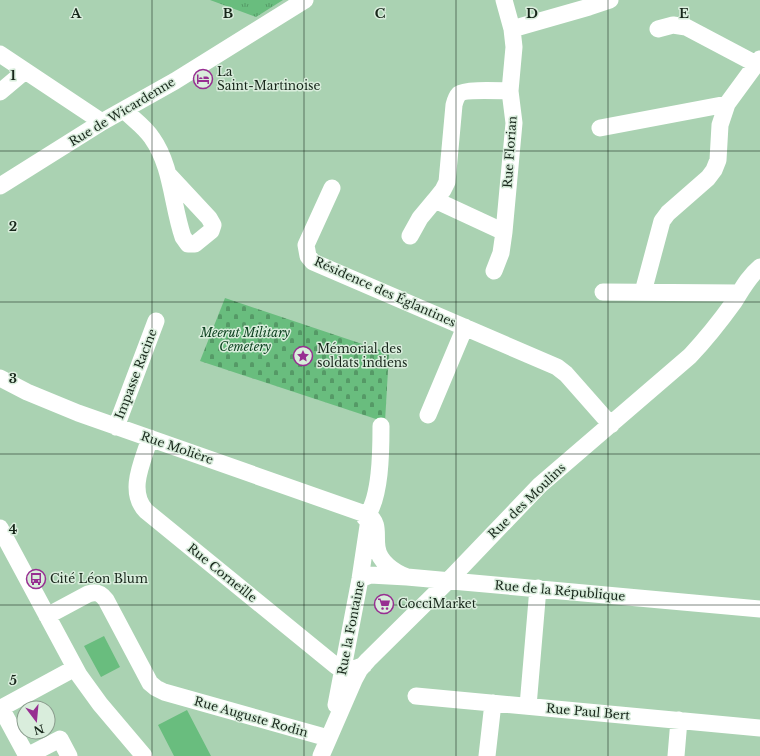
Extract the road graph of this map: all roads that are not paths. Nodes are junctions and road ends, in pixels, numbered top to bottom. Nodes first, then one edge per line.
1 (305, 0) edge
2 (504, 0) edge
3 (610, 0) edge
4 (512, 29) junction
5 (658, 29) dead end
6 (0, 54) edge
7 (758, 62) edge
8 (25, 71) junction
9 (510, 91) junction
10 (0, 92) edge
11 (726, 104) junction
12 (124, 110) junction
13 (102, 122) junction
14 (600, 128) dead end
15 (168, 174) dead end
16 (0, 186) edge
17 (332, 188) dead end
18 (435, 200) junction
19 (504, 232) junction
20 (410, 236) dead end
21 (760, 266) edge
22 (494, 271) dead end
23 (603, 292) dead end
24 (642, 292) junction
25 (739, 293) junction
26 (156, 321) dead end
27 (465, 327) junction
28 (0, 378) edge
29 (428, 414) dead end
30 (611, 425) junction
31 (382, 426) dead end
32 (116, 427) junction
33 (150, 438) junction
34 (363, 515) junction
35 (0, 528) edge
36 (407, 577) junction
37 (360, 579) junction
38 (448, 581) junction
39 (538, 588) junction
40 (760, 609) edge
41 (46, 616) junction
42 (346, 650) junction
43 (366, 662) junction
44 (75, 668) junction
45 (343, 669) junction
46 (416, 696) dead end
47 (493, 703) junction
48 (528, 706) junction
49 (679, 720) junction
50 (760, 728) edge
51 (328, 738) junction
52 (27, 756) edge
53 (69, 756) edge
54 (144, 756) edge
55 (321, 756) edge
56 (487, 756) edge
57 (676, 756) edge

1 - 12 street, Rue de Wicardenne
2 - 4 street, Rue Florian
3 - 4 street
4 - 9 street, Rue Florian
5 - 7 street
6 - 8 street
7 - 11 street
8 - 10 street
8 - 13 street
9 - 18 street
9 - 19 street, Rue Florian
11 - 14 street
11 - 24 street
12 - 13 street, Rue de Wicardenne
12 - 15 street
13 - 16 street, Rue de Wicardenne
17 - 27 street, Résidence des Églantines
18 - 19 street
18 - 20 street
19 - 22 street, Rue Florian
21 - 25 street, Rue des Moulins
23 - 24 street
24 - 25 street
25 - 30 street, Rue des Moulins
26 - 32 street, Impasse Racine
27 - 29 street, Résidence des Églantines
27 - 30 street, Résidence des Églantines
28 - 32 street, Rue Molière
30 - 38 street, Rue des Moulins
31 - 34 street, Rue la Fontaine
32 - 33 street, Rue Molière
33 - 34 street, Rue Molière
33 - 45 street, Rue Corneille
34 - 36 street
34 - 37 street, Rue la Fontaine
35 - 41 street
36 - 37 street, Rue de la République
36 - 38 street, Rue de la République
37 - 42 street, Rue la Fontaine
38 - 39 street, Rue de la République
38 - 43 street, Rue des Moulins
39 - 40 street, Rue de la République
39 - 48 street
41 - 44 street
41 - 51 street, Rue Auguste Rodin
42 - 43 street
42 - 45 street, Rue la Fontaine
43 - 45 street
43 - 51 street, Rue des Moulins
44 - 52 street
44 - 54 street
45 - 51 street, Rue la Fontaine
46 - 47 street, Rue Paul Bert
47 - 48 street, Rue Paul Bert
47 - 56 street
48 - 49 street, Rue Paul Bert
49 - 50 street, Rue Paul Bert
49 - 57 street
51 - 55 street, Rue des Moulins
52 - 53 street

